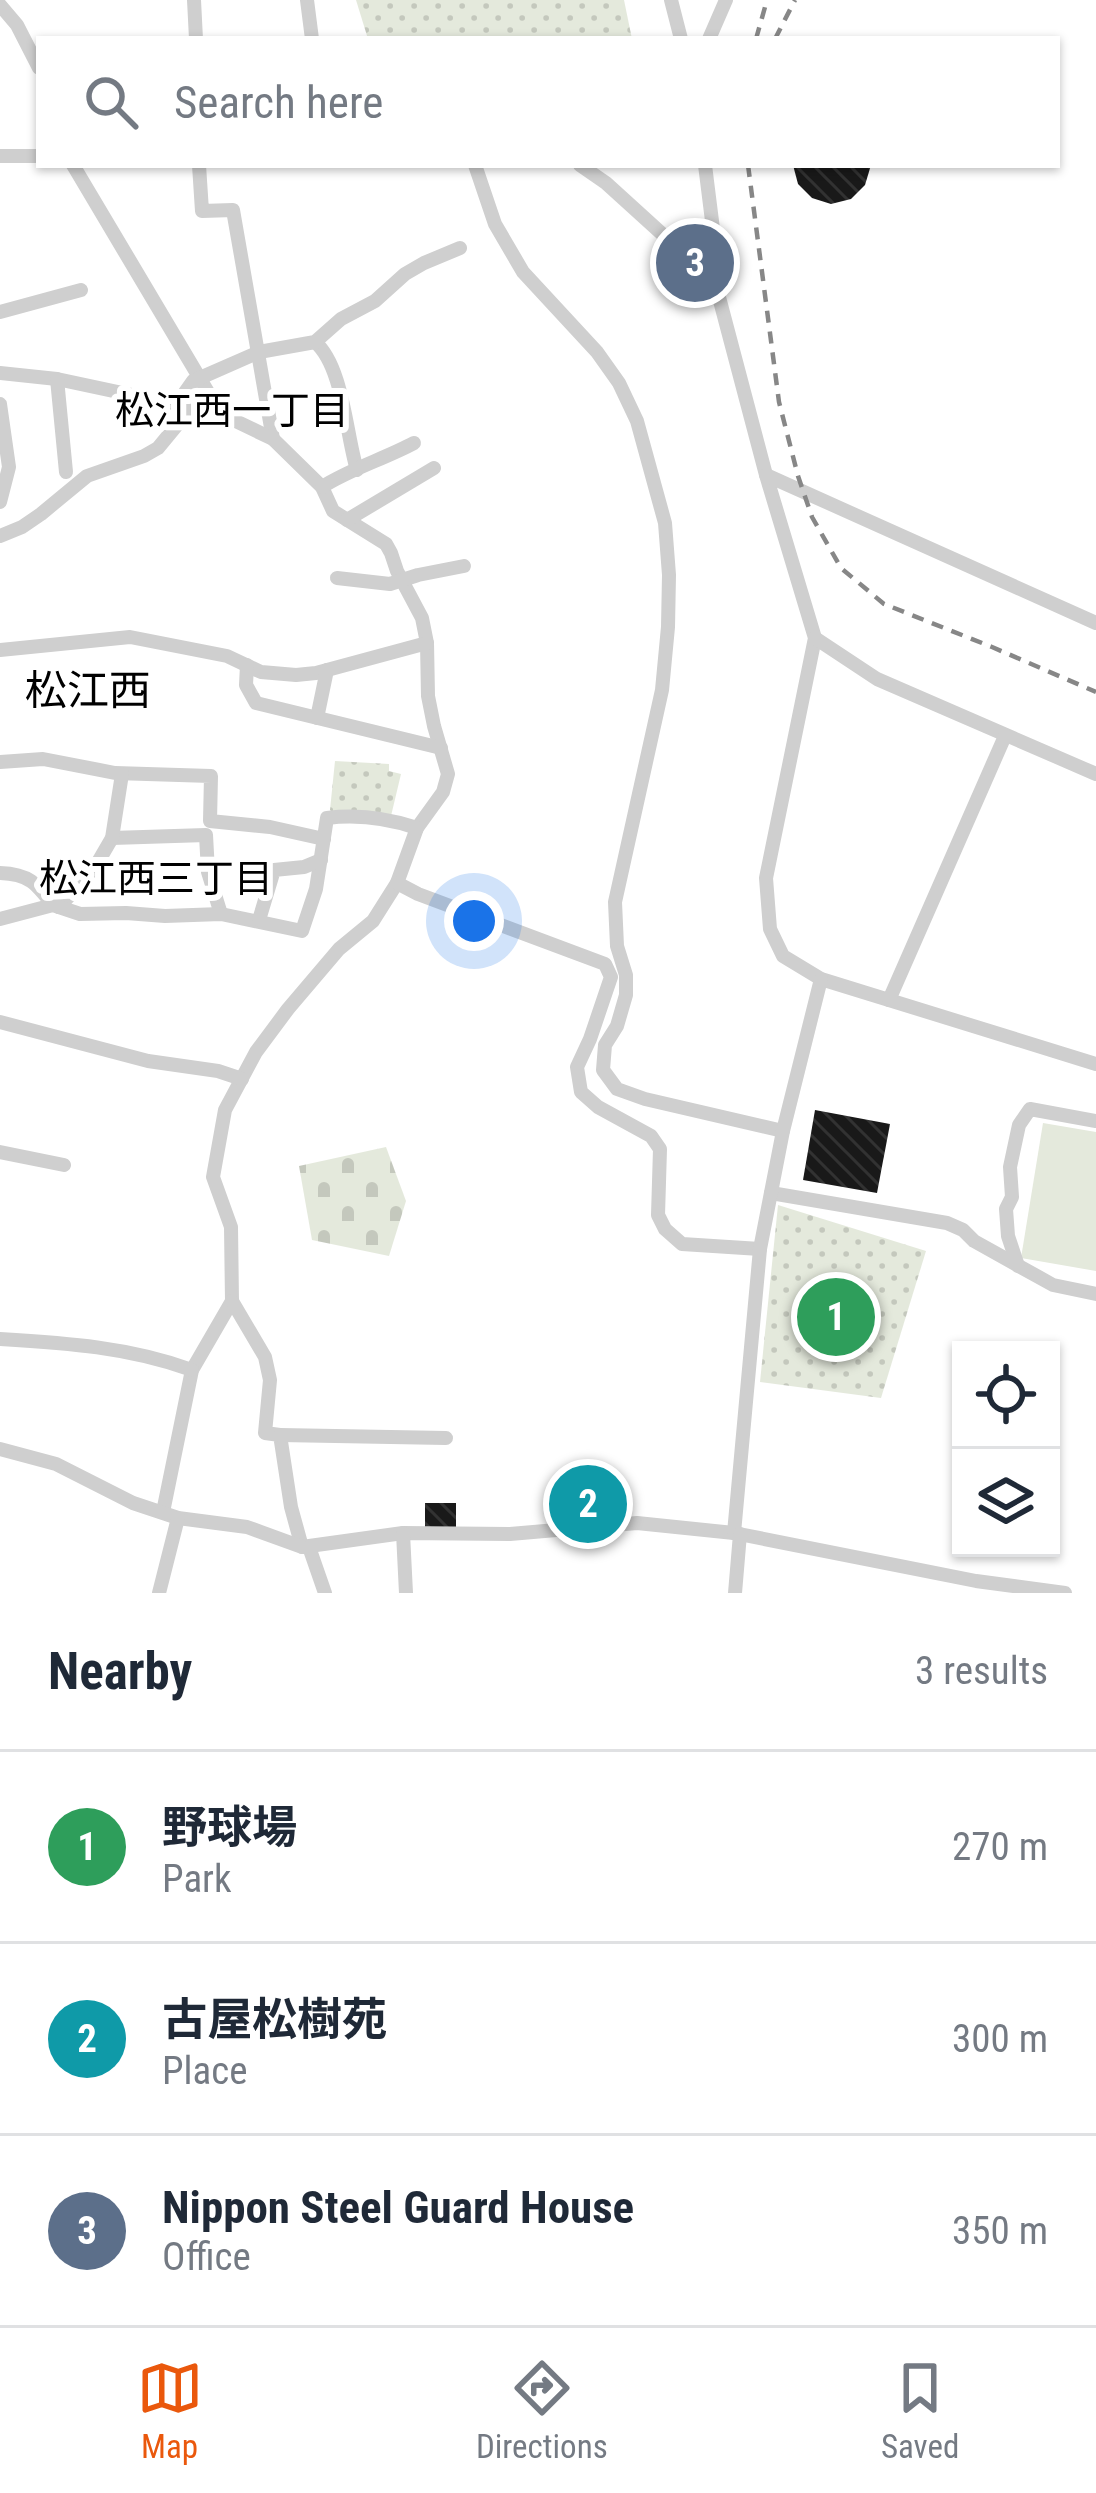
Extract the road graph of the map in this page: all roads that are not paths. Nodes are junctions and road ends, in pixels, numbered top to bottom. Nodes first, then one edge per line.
1 (194, 0) edge
2 (308, 0) edge
3 (671, 0) edge
4 (726, 0) edge
5 (0, 5) edge
6 (196, 36) edge
7 (312, 36) edge
8 (680, 36) edge
9 (710, 36) edge
10 (36, 62) edge
11 (0, 156) edge
12 (36, 156) edge
13 (75, 168) edge
14 (199, 168) edge
15 (476, 168) edge
16 (584, 168) edge
17 (705, 168) edge
18 (460, 248) dead end
19 (715, 282) junction
20 (81, 290) dead end
21 (0, 312) edge
22 (314, 342) junction
23 (259, 352) junction
24 (0, 373) edge
25 (200, 378) junction
26 (57, 379) junction
27 (0, 404) edge
28 (184, 406) junction
29 (221, 414) junction
30 (273, 440) junction
31 (414, 443) dead end
32 (384, 460) junction
33 (434, 468) dead end
34 (357, 470) junction
35 (66, 472) dead end
36 (766, 475) junction
37 (322, 487) junction
38 (401, 488) junction
39 (0, 502) edge
40 (347, 520) junction
41 (0, 536) edge
42 (464, 566) dead end
43 (337, 578) dead end
44 (403, 581) junction
45 (1096, 622) edge
46 (815, 638) junction
47 (427, 644) junction
48 (0, 650) edge
49 (248, 665) junction
50 (327, 670) junction
51 (317, 718) junction
52 (1005, 736) junction
53 (441, 748) junction
54 (0, 762) edge
55 (122, 774) junction
56 (1096, 774) edge
57 (417, 828) junction
58 (112, 838) junction
59 (324, 839) junction
60 (321, 860) junction
61 (0, 873) edge
62 (397, 883) junction
63 (56, 906) junction
64 (221, 914) junction
65 (0, 919) edge
66 (259, 920) junction
67 (821, 979) junction
68 (889, 1000) junction
69 (0, 1022) edge
70 (598, 1042) junction
71 (1096, 1064) edge
72 (242, 1079) junction
73 (1096, 1121) edge
74 (783, 1131) junction
75 (0, 1152) edge
76 (64, 1165) dead end
77 (771, 1193) junction
78 (760, 1250) junction
79 (1016, 1265) junction
80 (1096, 1292) edge
81 (232, 1301) junction
82 (0, 1339) edge
83 (192, 1370) junction
84 (280, 1435) junction
85 (446, 1438) dead end
86 (0, 1449) edge
87 (170, 1515) junction
88 (403, 1533) junction
89 (737, 1533) junction
90 (306, 1547) junction
91 (976, 1587) edge
92 (159, 1593) edge
93 (325, 1593) edge
94 (406, 1593) edge
95 (736, 1593) edge
96 (1065, 1593) edge

1 - 6 street
2 - 7 street
3 - 8 street
4 - 9 street
5 - 10 street
11 - 12 street
13 - 25 street
14 - 23 street
15 - 70 street
16 - 19 street
17 - 19 street
18 - 22 street
19 - 36 street
20 - 21 street
22 - 23 street
22 - 34 street
23 - 25 street
23 - 30 street
24 - 26 street
25 - 28 street
25 - 29 street
26 - 28 street
26 - 35 street
27 - 39 street
28 - 29 street
28 - 41 street
29 - 30 street
30 - 37 street
31 - 32 street
32 - 34 street
32 - 38 street
33 - 38 street
34 - 37 street
36 - 45 street
36 - 46 street
37 - 40 street
38 - 40 street
40 - 44 street
42 - 44 street
43 - 44 street
44 - 47 street
46 - 52 street
46 - 67 street
47 - 50 street
47 - 53 street
48 - 49 street
49 - 50 street
49 - 51 street
50 - 51 street
51 - 53 street
52 - 56 street
52 - 68 street
53 - 57 street
54 - 55 street
55 - 58 street
55 - 59 street
57 - 59 street
57 - 62 street
58 - 63 street
58 - 64 street
59 - 60 street
60 - 66 street
60 - 66 street
61 - 63 street
62 - 70 street
62 - 72 street
63 - 64 street
63 - 65 street
64 - 66 street
67 - 68 street
67 - 74 street
68 - 71 street
69 - 72 street
70 - 74 street
70 - 78 street
72 - 81 street
73 - 79 street
74 - 77 street
75 - 76 street
77 - 78 street
77 - 79 street
78 - 89 street
79 - 80 street
81 - 83 street
81 - 84 street
82 - 83 street
83 - 87 street
84 - 85 street
84 - 90 street
86 - 87 street
87 - 90 street
87 - 92 street
88 - 89 street
88 - 90 street
88 - 94 street
89 - 91 street
89 - 95 street
90 - 93 street
91 - 96 street

